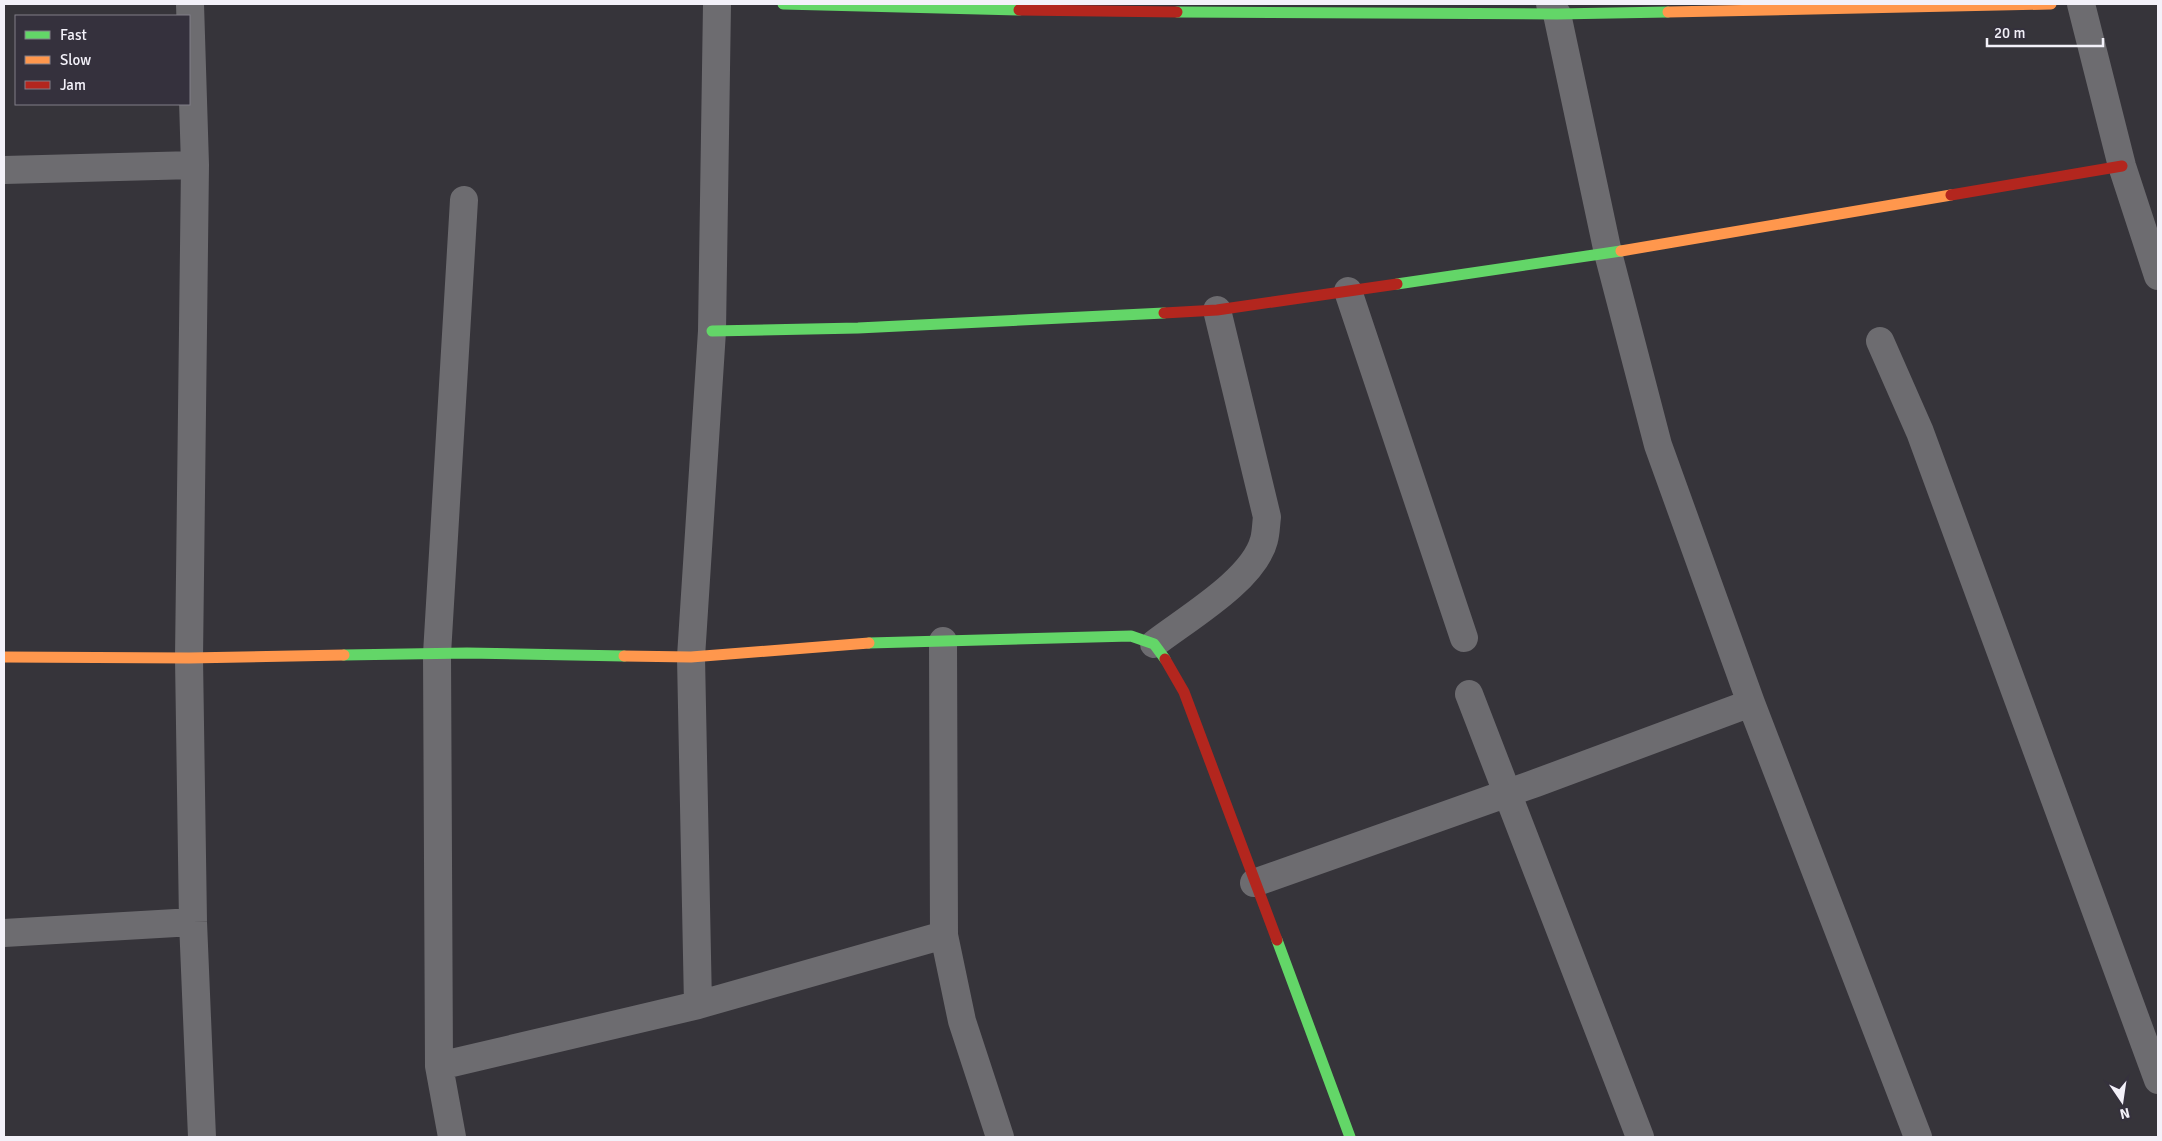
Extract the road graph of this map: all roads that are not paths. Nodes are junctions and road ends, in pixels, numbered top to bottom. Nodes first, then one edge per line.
1 (190, 4) edge
2 (717, 4) edge
3 (783, 4) edge
4 (2051, 4) edge
5 (2081, 4) edge
6 (1553, 9) edge
7 (195, 165) junction
8 (2122, 166) junction
9 (4, 170) edge
10 (464, 200) dead end
11 (1608, 253) junction
12 (2157, 269) edge
13 (1348, 291) junction
14 (1217, 310) junction
15 (712, 331) junction
16 (1880, 341) dead end
17 (1464, 638) dead end
18 (943, 641) junction
19 (1154, 644) junction
20 (437, 654) junction
21 (4, 657) edge
22 (691, 657) junction
23 (190, 658) junction
24 (1469, 694) dead end
25 (1751, 703) junction
26 (1508, 793) junction
27 (1254, 883) junction
28 (193, 922) junction
29 (4, 933) edge
30 (944, 935) junction
31 (698, 1005) junction
32 (438, 1066) junction
33 (2158, 1080) edge
34 (202, 1137) edge
35 (452, 1137) edge
36 (1000, 1137) edge
37 (1350, 1137) edge
38 (1640, 1137) edge
39 (1918, 1137) edge

1 - 7 street
2 - 15 street
3 - 6 street
4 - 6 street
5 - 8 street
6 - 11 street
7 - 9 street
7 - 23 street
8 - 11 street
8 - 12 street
10 - 20 street
11 - 13 street
11 - 25 street
13 - 14 street
13 - 17 street
14 - 15 street
14 - 19 street
15 - 22 street
16 - 33 street
18 - 19 street
18 - 22 street
18 - 30 street
19 - 27 street
20 - 22 street
20 - 23 street
20 - 32 street
21 - 23 street
22 - 31 street
23 - 28 street
24 - 26 street
25 - 26 street
25 - 39 street
26 - 27 street
26 - 38 street
27 - 37 street
28 - 29 street
28 - 34 street
30 - 31 street
30 - 36 street
31 - 32 street
32 - 35 street

